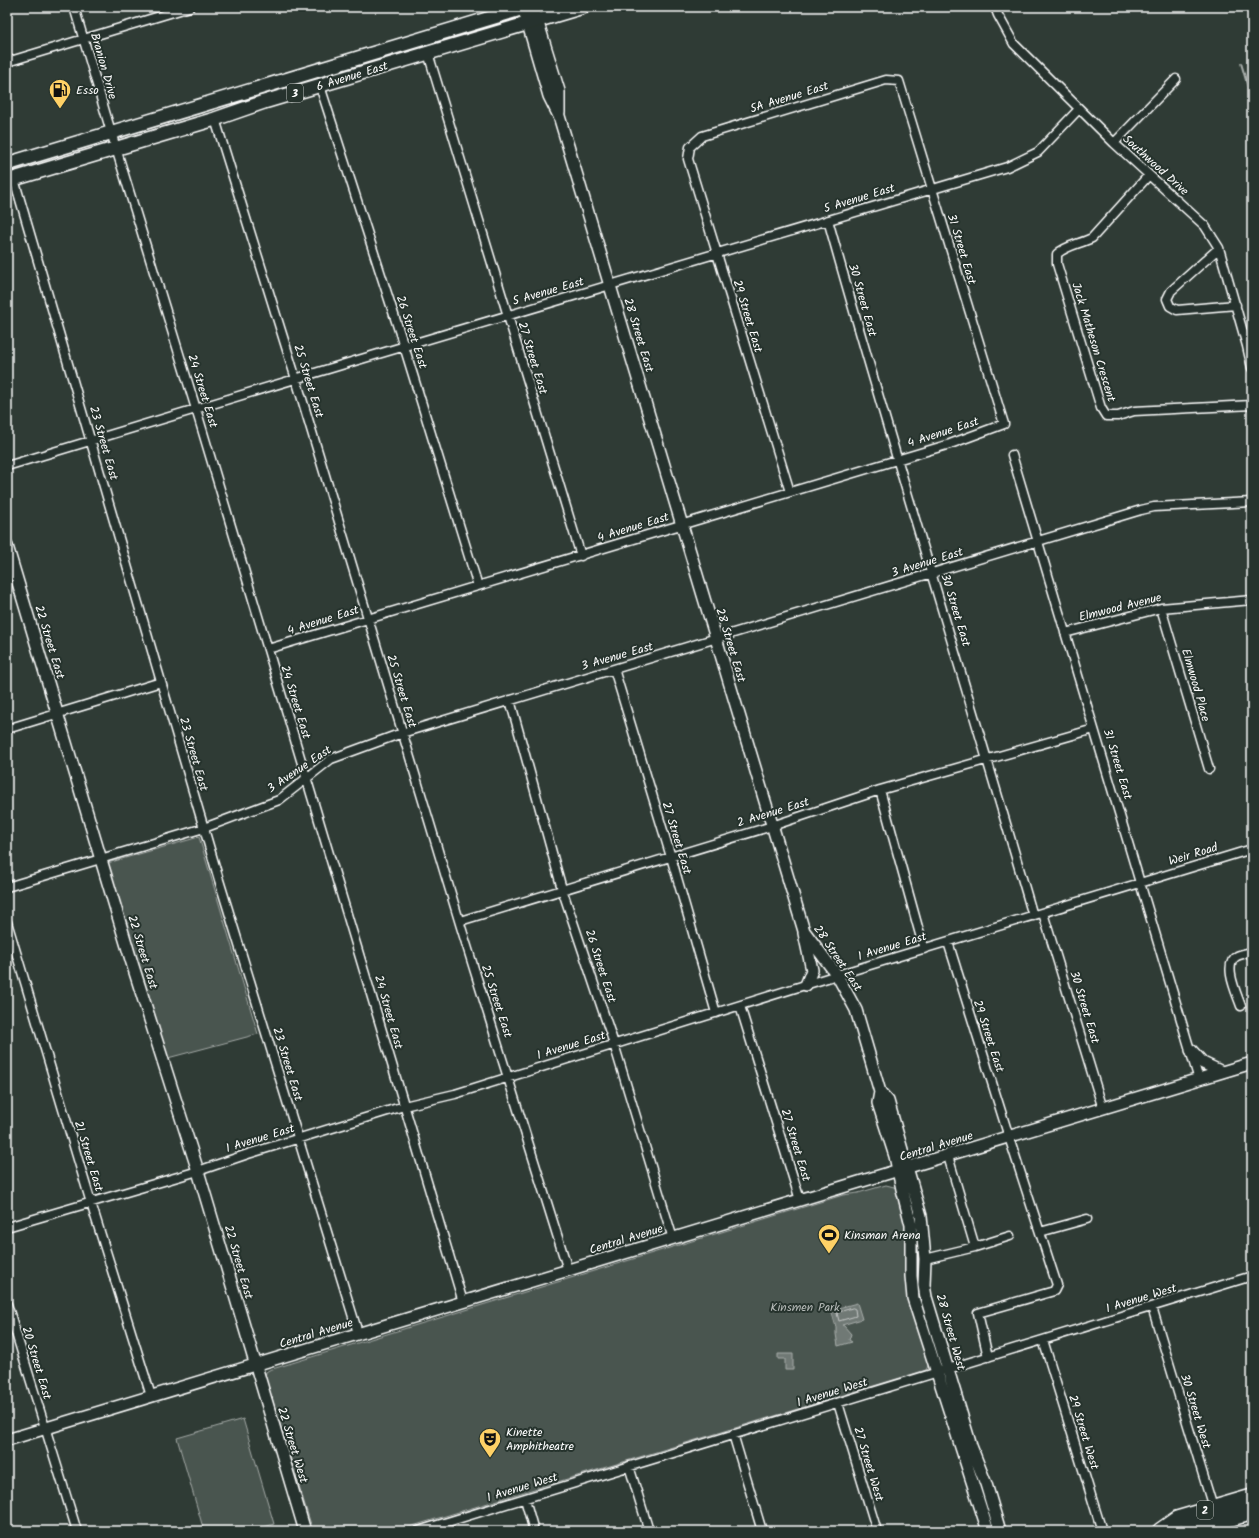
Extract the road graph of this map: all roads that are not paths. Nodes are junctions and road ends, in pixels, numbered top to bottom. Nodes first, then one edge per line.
1 (74, 7) edge
2 (526, 7) edge
3 (583, 7) edge
4 (996, 7) edge
5 (185, 8) edge
6 (533, 23) junction
7 (83, 38) junction
8 (428, 54) junction
9 (7, 62) edge
10 (1176, 79) dead end
11 (899, 81) joint
12 (320, 86) junction
13 (1079, 109) junction
14 (215, 119) junction
15 (111, 132) junction
16 (1114, 143) junction
17 (690, 146) joint
18 (116, 148) junction
19 (7, 164) edge
20 (1149, 175) junction
21 (10, 180) edge
22 (931, 189) junction
23 (828, 220) junction
24 (1219, 248) junction
25 (716, 254) junction
26 (611, 285) junction
27 (1236, 305) junction
28 (507, 316) junction
29 (404, 346) junction
30 (1252, 368) edge
31 (296, 379) junction
32 (1252, 405) edge
33 (196, 408) junction
34 (1004, 424) joint
35 (91, 441) junction
36 (1012, 455) dead end
37 (898, 459) junction
38 (7, 466) edge
39 (790, 492) junction
40 (1252, 502) edge
41 (682, 525) junction
42 (1038, 540) junction
43 (7, 546) edge
44 (581, 556) junction
45 (932, 573) junction
46 (478, 586) junction
47 (1252, 600) edge
48 (1161, 608) junction
49 (367, 619) junction
50 (1065, 633) junction
51 (716, 639) junction
52 (268, 649) junction
53 (614, 669) junction
54 (161, 682) junction
55 (510, 700) junction
56 (58, 714) junction
57 (7, 729) edge
58 (1094, 729) junction
59 (402, 733) junction
60 (988, 759) junction
61 (1209, 769) dead end
62 (306, 778) junction
63 (880, 790) junction
64 (772, 826) junction
65 (204, 828) junction
66 (1252, 849) edge
67 (671, 856) junction
68 (100, 858) junction
69 (1141, 883) junction
70 (7, 887) edge
71 (562, 889) junction
72 (1043, 913) junction
73 (1033, 916) junction
74 (460, 921) junction
75 (7, 922) edge
76 (804, 931) junction
77 (948, 942) junction
78 (924, 948) junction
79 (1252, 952) edge
80 (837, 975) junction
81 (806, 985) junction
82 (740, 1006) junction
83 (1241, 1006) dead end
84 (716, 1013) junction
85 (614, 1044) junction
86 (1190, 1050) junction
87 (1252, 1063) edge
88 (1222, 1072) junction
89 (508, 1077) junction
90 (1199, 1080) junction
91 (404, 1106) junction
92 (1103, 1108) junction
93 (1009, 1137) junction
94 (298, 1138) junction
95 (948, 1156) junction
96 (903, 1169) junction
97 (198, 1171) junction
98 (800, 1200) junction
99 (91, 1203) junction
100 (1087, 1219) dead end
101 (7, 1228) edge
102 (1040, 1232) junction
103 (1010, 1236) dead end
104 (673, 1239) junction
105 (975, 1247) junction
106 (925, 1259) junction
107 (568, 1270) junction
108 (1252, 1276) edge
109 (463, 1302) junction
110 (7, 1304) edge
111 (1152, 1307) junction
112 (358, 1334) junction
113 (1043, 1340) junction
114 (988, 1357) junction
115 (256, 1366) junction
116 (948, 1369) junction
117 (937, 1373) junction
118 (151, 1396) junction
119 (838, 1403) junction
120 (45, 1428) junction
121 (733, 1434) junction
122 (7, 1440) edge
123 (629, 1466) junction
124 (1252, 1497) edge
125 (525, 1499) junction
126 (1252, 1512) edge
127 (1215, 1515) junction
128 (77, 1531) edge
129 (306, 1531) edge
130 (420, 1531) edge
131 (534, 1531) edge
132 (649, 1531) edge
133 (762, 1531) edge
134 (877, 1531) edge
135 (988, 1531) edge
136 (1000, 1531) edge
137 (1102, 1531) edge
138 (1161, 1531) edge
139 (1166, 1531) edge
140 (1187, 1531) edge

1 - 7 street, Branion Drive
2 - 6 street, 28 Street East
2 - 15 main road, 6 Avenue East / 3
3 - 6 main road, 6 Avenue East / 3
4 - 13 street, Southwood Drive
5 - 7 street
6 - 8 main road, 6 Avenue East / 3
6 - 26 street, 28 Street East
7 - 9 street
7 - 15 street, Branion Drive
8 - 12 main road, 6 Avenue East / 3
8 - 28 street, 27 Street East
10 - 16 street
11 - 17 street, 5A Avenue East
11 - 22 street, 31 Street East
12 - 14 main road, 6 Avenue East / 3
12 - 29 street, 26 Street East
13 - 16 street, Southwood Drive
13 - 22 street, 5 Avenue East
14 - 18 main road, 6 Avenue East / 3
14 - 31 street, 25 Street East
15 - 18 street, 24 Street East
15 - 19 main road, 6 Avenue East / 3
16 - 20 street, Southwood Drive
17 - 25 street, 29 Street East
18 - 21 main road, 6 Avenue East / 3
18 - 33 street, 24 Street East
20 - 24 street, Southwood Drive
20 - 32 street, Jack Matheson Crescent
21 - 35 street, 23 Street East
22 - 23 street, 5 Avenue East
22 - 34 street, 31 Street East
23 - 25 street, 5 Avenue East
23 - 37 street, 30 Street East
24 - 27 street, Southwood Drive
24 - 27 street
25 - 26 street, 5 Avenue East
25 - 39 street, 29 Street East
26 - 28 street, 5 Avenue East
26 - 41 street, 28 Street East
27 - 30 street, Southwood Drive
28 - 29 street, 5 Avenue East
28 - 44 street, 27 Street East
29 - 31 street, 5 Avenue East
29 - 46 street, 26 Street East
31 - 33 street, 5 Avenue East
31 - 49 street, 25 Street East
33 - 35 street, 5 Avenue East
33 - 52 street, 24 Street East
34 - 37 street, 4 Avenue East
35 - 38 street, 5 Avenue East
35 - 54 street, 23 Street East
36 - 42 street, 31 Street East
37 - 39 street, 4 Avenue East
37 - 45 street, 30 Street East
39 - 41 street, 4 Avenue East
40 - 42 street, 3 Avenue East
41 - 44 street, 4 Avenue East
41 - 51 street, 28 Street East
42 - 45 street, 3 Avenue East
42 - 50 street, 31 Street East
43 - 56 street, 22 Street East
44 - 46 street, 4 Avenue East
45 - 51 street, 3 Avenue East
45 - 60 street, 30 Street East
46 - 49 street, 4 Avenue East
47 - 48 street, Elmwood Avenue
48 - 50 street, Elmwood Avenue
48 - 61 street, Elmwood Place
49 - 52 street, 4 Avenue East
49 - 59 street, 25 Street East
50 - 58 street, 31 Street East
51 - 53 street, 3 Avenue East
51 - 64 street, 28 Street East
52 - 62 street, 24 Street East
53 - 55 street, 3 Avenue East
53 - 67 street, 27 Street East
54 - 56 street
54 - 65 street, 23 Street East
55 - 59 street, 3 Avenue East
55 - 71 street, 26 Street East
56 - 57 street
56 - 68 street, 22 Street East
58 - 60 street, 2 Avenue East
58 - 69 street, 31 Street East
59 - 62 street, 3 Avenue East
59 - 74 street, 25 Street East
60 - 63 street, 2 Avenue East
60 - 73 street, 30 Street East
62 - 65 street, 3 Avenue East
62 - 91 street, 24 Street East
63 - 64 street, 2 Avenue East
63 - 78 street
64 - 67 street, 2 Avenue East
64 - 76 street, 28 Street East
65 - 68 street, 3 Avenue East
65 - 94 street, 23 Street East
66 - 69 street, Weir Road
67 - 71 street, 2 Avenue East
67 - 84 street, 27 Street East
68 - 70 street, 3 Avenue East
68 - 97 street, 22 Street East
69 - 72 street, 1 Avenue East
69 - 86 street, 31 Street East
71 - 74 street, 2 Avenue East
71 - 85 street, 26 Street East
72 - 73 street, 1 Avenue East
72 - 92 street, 30 Street East
73 - 77 street, 1 Avenue East
74 - 89 street, 25 Street East
75 - 99 street, 21 Street East
76 - 80 street, 28 Street East
76 - 81 street
77 - 78 street, 1 Avenue East
77 - 93 street, 29 Street East
78 - 80 street, 1 Avenue East
79 - 83 street
80 - 81 street, 1 Avenue East
80 - 96 street, 28 Street East
81 - 82 street, 1 Avenue East
82 - 84 street, 1 Avenue East
82 - 98 street, 27 Street East
84 - 85 street, 1 Avenue East
85 - 89 street, 1 Avenue East
85 - 104 street, 26 Street East
86 - 88 street
86 - 90 street, 31 Street East
87 - 88 street, Central Avenue
88 - 90 street, Central Avenue
89 - 91 street, 1 Avenue East
89 - 107 street, 25 Street East
90 - 92 street, Central Avenue
91 - 94 street, 1 Avenue East
91 - 109 street, 24 Street East
92 - 93 street, Central Avenue
93 - 95 street, Central Avenue
93 - 102 street, 29 Street East
94 - 97 street, 1 Avenue East
94 - 112 street, 23 Street East
95 - 96 street, Central Avenue
95 - 105 street
96 - 98 street, Central Avenue
96 - 106 street, 28 Street West
96 - 117 street, 28 Street West
97 - 99 street, 1 Avenue East
97 - 115 street, 22 Street East
98 - 104 street, Central Avenue
99 - 101 street, 1 Avenue East
99 - 118 street, 21 Street East
100 - 102 street
102 - 114 street, 29 Street East
103 - 105 street
104 - 107 street, Central Avenue
105 - 106 street
106 - 116 street, 28 Street West
107 - 109 street, Central Avenue
108 - 111 street, 1 Avenue West
109 - 112 street, Central Avenue
110 - 120 street, 20 Street East
111 - 113 street, 1 Avenue West
111 - 127 street, 30 Street West
112 - 115 street, Central Avenue
113 - 114 street, 1 Avenue West
113 - 137 street, 29 Street West
114 - 116 street, 1 Avenue West
115 - 118 street, Central Avenue
115 - 129 street, 22 Street West
116 - 117 street, 1 Avenue West
116 - 136 street, 28 Street West
117 - 119 street, 1 Avenue West
117 - 135 street, 28 Street West
118 - 120 street, Central Avenue
119 - 121 street, 1 Avenue West
119 - 134 street, 27 Street West
120 - 122 street, Central Avenue
120 - 128 street, 20 Street East
121 - 123 street, 1 Avenue West
121 - 133 street
123 - 125 street, 1 Avenue West
123 - 132 street
124 - 127 highway, 2
125 - 130 street, 1 Avenue West
125 - 131 street
126 - 127 highway, 2
127 - 138 highway, 2
127 - 140 highway, 2
138 - 139 highway, 2

